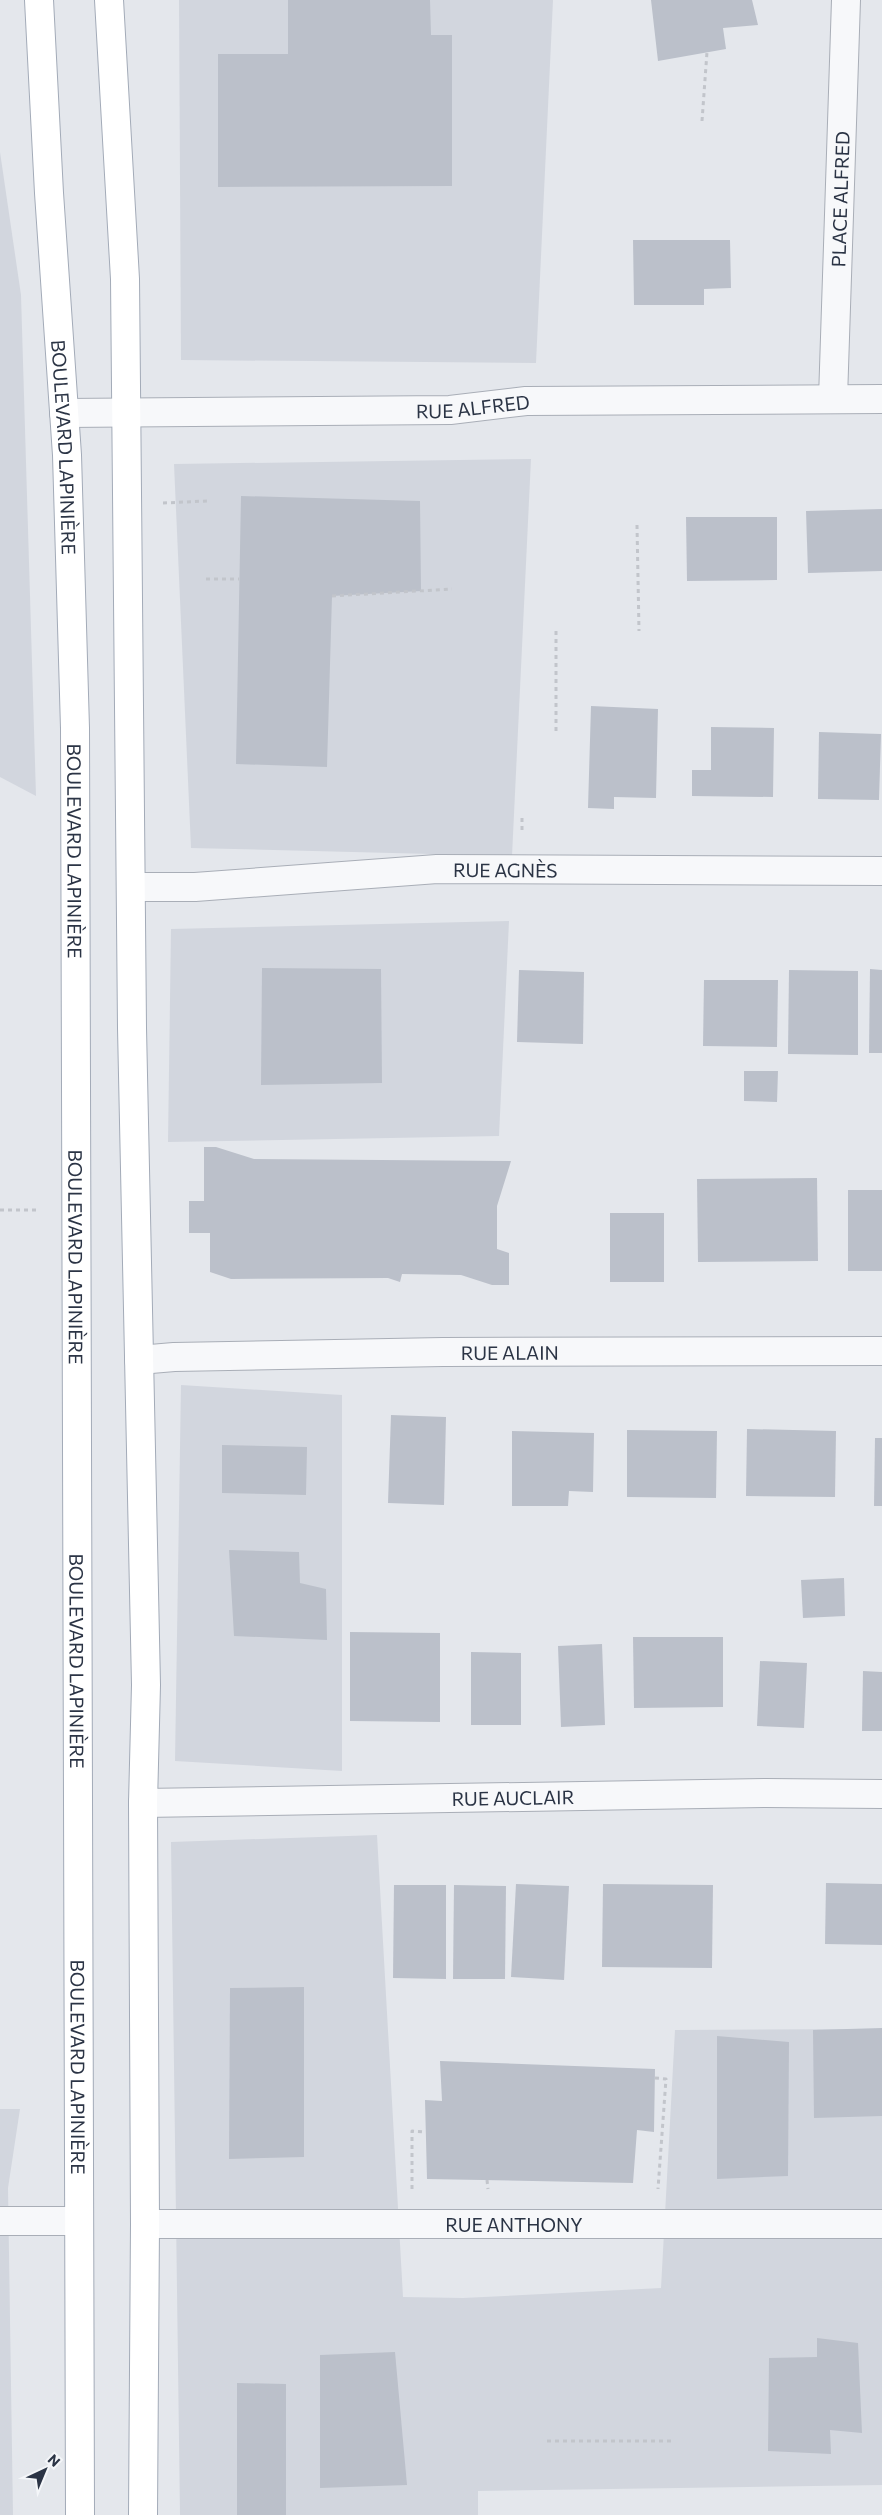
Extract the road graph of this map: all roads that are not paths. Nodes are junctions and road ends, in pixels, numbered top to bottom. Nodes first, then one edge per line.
1 (38, 0) edge
2 (109, 0) edge
3 (846, 0) edge
4 (834, 399) junction
5 (882, 399) edge
6 (125, 412) junction
7 (64, 413) junction
8 (882, 871) edge
9 (131, 887) junction
10 (882, 1351) edge
11 (139, 1360) junction
12 (882, 1794) edge
13 (143, 1803) junction
14 (0, 2221) edge
15 (79, 2221) junction
16 (145, 2224) junction
17 (882, 2224) edge
18 (80, 2503) edge
19 (66, 2515) edge
20 (143, 2515) edge

1 - 7 main road, BOULEVARD LAPINIÈRE
2 - 6 main road
3 - 4 street, PLACE ALFRED
4 - 5 street, RUE ALFRED
4 - 6 street, RUE ALFRED
6 - 7 street, RUE ALFRED
6 - 9 main road
7 - 15 main road, BOULEVARD LAPINIÈRE
8 - 9 street, RUE AGNÈS
9 - 11 main road
10 - 11 street, RUE ALAIN
11 - 13 main road
12 - 13 street, RUE AUCLAIR
13 - 16 main road
14 - 15 street
15 - 18 main road, BOULEVARD LAPINIÈRE
16 - 17 street, RUE ANTHONY
16 - 20 main road
18 - 19 main road

